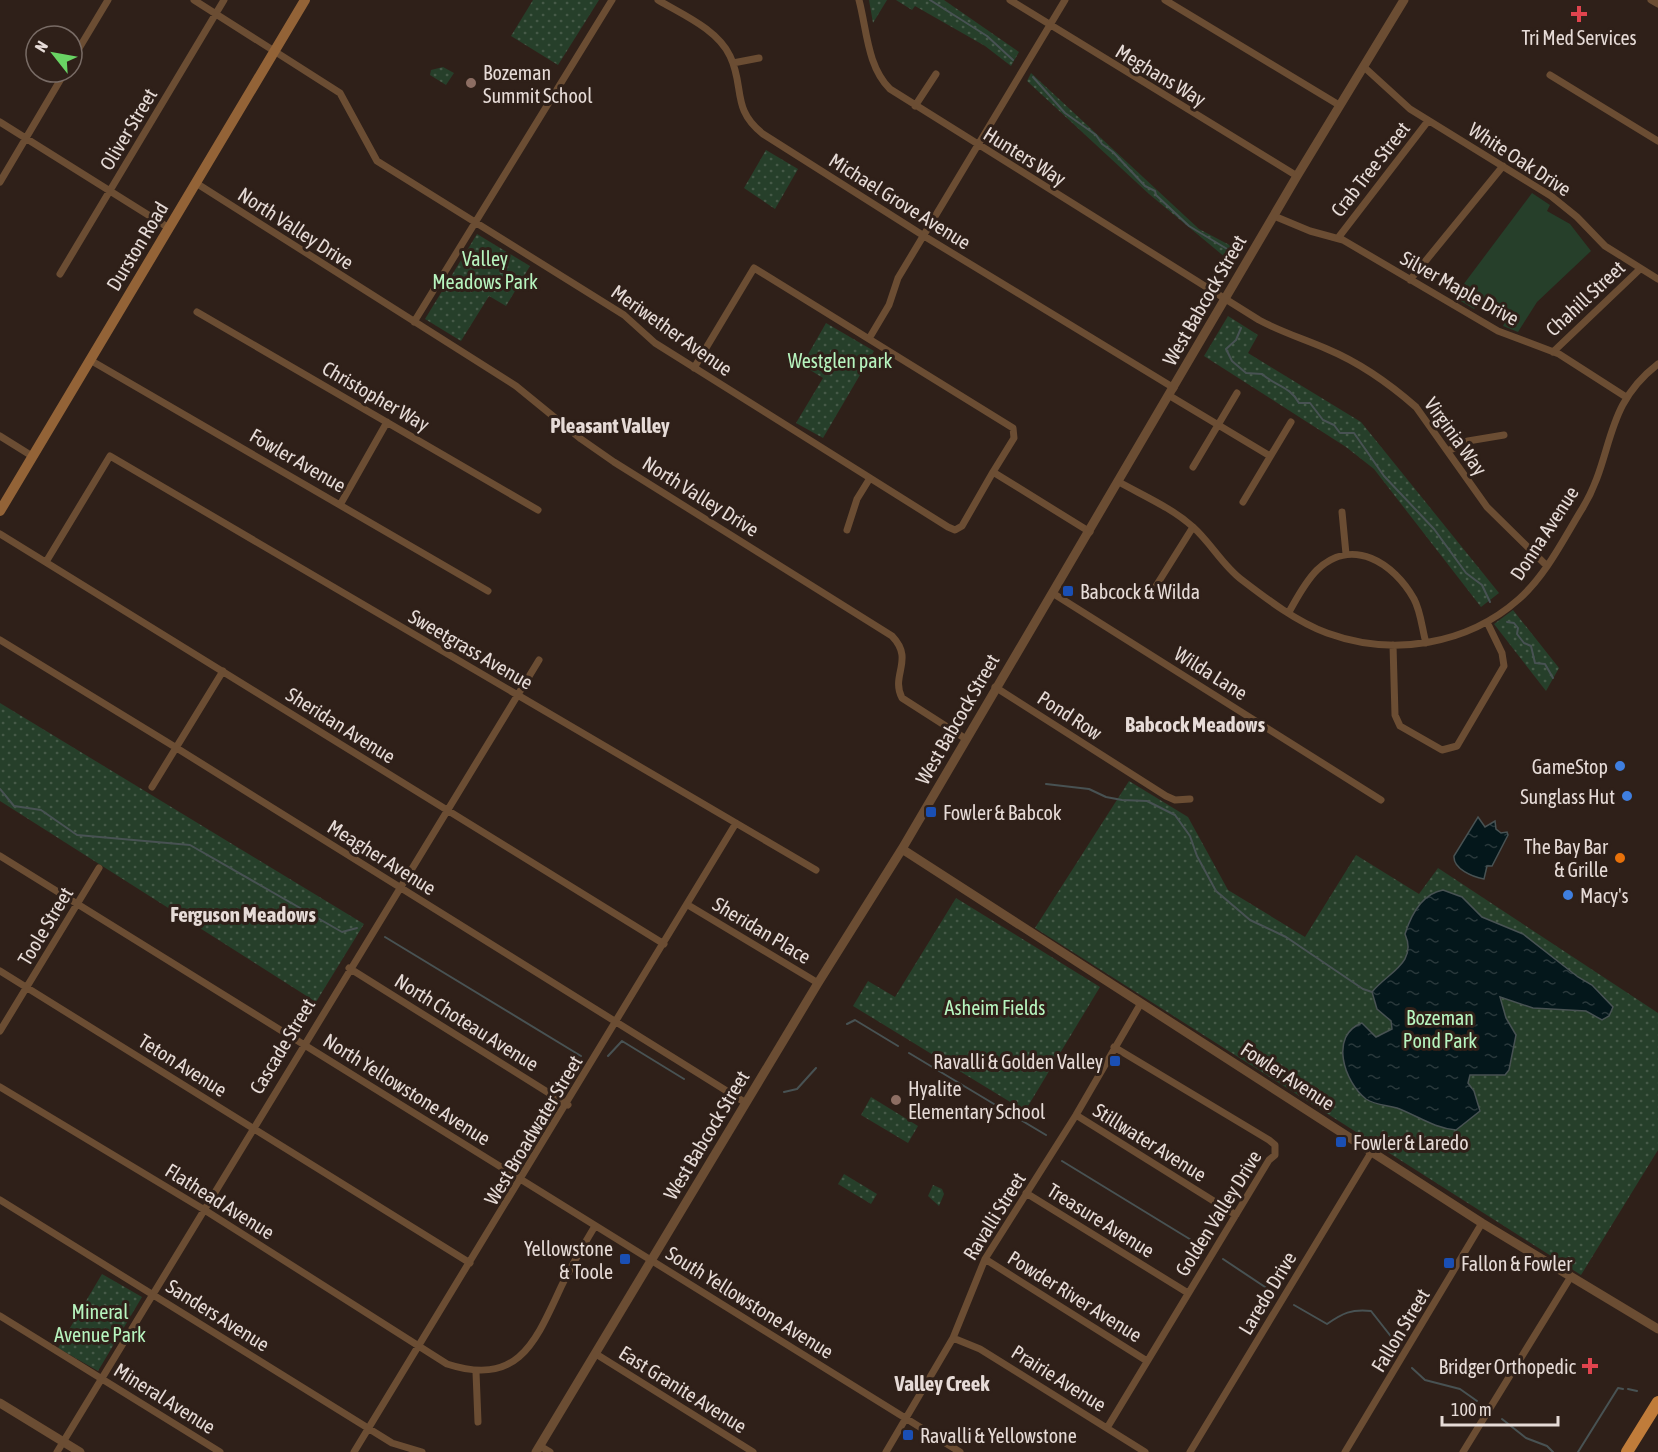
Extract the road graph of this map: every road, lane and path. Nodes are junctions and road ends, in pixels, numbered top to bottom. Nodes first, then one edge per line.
1 (108, 0) edge
2 (194, 0) edge
3 (224, 0) edge
4 (305, 0) edge
5 (612, 0) edge
6 (658, 0) edge
7 (859, 0) edge
8 (1010, 0) edge
9 (1065, 0) edge
10 (1165, 0) edge
11 (1404, 0) edge
12 (1651, 0) edge
13 (1658, 4) edge
14 (216, 14) junction
15 (1049, 26) junction
16 (84, 40) edge
17 (274, 51) junction
18 (759, 58) dead end
19 (733, 63) junction
20 (1364, 67) junction
21 (936, 74) dead end
22 (1550, 75) dead end
23 (58, 84) edge
24 (1339, 105) junction
25 (915, 106) junction
26 (1428, 121) junction
27 (0, 122) edge
28 (26, 138) junction
29 (1658, 141) edge
30 (978, 146) junction
31 (1503, 166) junction
32 (1297, 176) junction
33 (0, 182) edge
34 (196, 183) junction
35 (110, 191) junction
36 (1274, 216) junction
37 (475, 222) junction
38 (169, 228) junction
39 (924, 236) junction
40 (1338, 238) junction
41 (1640, 269) junction
42 (60, 274) dead end
43 (1658, 279) edge
44 (1410, 280) junction
45 (1225, 300) junction
46 (197, 312) dead end
47 (414, 322) junction
48 (870, 337) junction
49 (1553, 352) junction
50 (90, 360) junction
51 (1658, 364) edge
52 (694, 368) junction
53 (1172, 392) junction
54 (1237, 393) dead end
55 (1626, 397) junction
56 (387, 422) junction
57 (1291, 422) dead end
58 (1218, 425) junction
59 (1504, 435) dead end
60 (0, 436) edge
61 (1448, 451) junction
62 (32, 456) junction
63 (1270, 456) junction
64 (1193, 467) dead end
65 (993, 472) junction
66 (870, 477) junction
67 (1119, 482) junction
68 (1243, 502) dead end
69 (340, 504) junction
70 (538, 510) dead end
71 (0, 511) edge
72 (1342, 512) dead end
73 (1193, 527) junction
74 (847, 530) dead end
75 (1090, 532) junction
76 (0, 534) edge
77 (1346, 554) junction
78 (46, 562) junction
79 (1546, 566) junction
80 (1156, 586) dead end
81 (488, 591) dead end
82 (1054, 594) junction
83 (1289, 612) junction
84 (1487, 622) junction
85 (0, 640) edge
86 (1426, 643) junction
87 (1394, 645) junction
88 (539, 660) dead end
89 (223, 671) junction
90 (995, 687) junction
91 (518, 696) junction
92 (966, 739) junction
93 (175, 747) junction
94 (152, 787) dead end
95 (1190, 799) dead end
96 (1381, 800) dead end
97 (448, 810) junction
98 (736, 823) junction
99 (902, 849) junction
100 (0, 856) edge
101 (99, 868) dead end
102 (816, 870) dead end
103 (398, 887) junction
104 (77, 903) junction
105 (688, 905) junction
106 (664, 944) junction
107 (349, 968) junction
108 (0, 971) edge
109 (818, 983) junction
110 (27, 988) junction
111 (1141, 1004) junction
112 (617, 1023) junction
113 (0, 1031) edge
114 (303, 1044) junction
115 (1114, 1047) junction
116 (0, 1087) edge
117 (746, 1103) junction
118 (568, 1105) junction
119 (1076, 1115) junction
120 (253, 1128) junction
121 (1372, 1151) junction
122 (522, 1180) junction
123 (1026, 1193) junction
124 (0, 1200) edge
125 (203, 1209) junction
126 (1236, 1215) junction
127 (1482, 1223) junction
128 (595, 1226) junction
129 (985, 1259) junction
130 (652, 1261) junction
131 (470, 1263) junction
132 (1570, 1278) junction
133 (1188, 1293) junction
134 (152, 1294) junction
135 (0, 1316) edge
136 (1658, 1329) edge
137 (953, 1338) junction
138 (421, 1346) junction
139 (596, 1354) junction
140 (1147, 1361) junction
141 (476, 1372) junction
142 (102, 1378) junction
143 (1658, 1402) edge
144 (0, 1403) edge
145 (906, 1419) junction
146 (478, 1422) dead end
147 (369, 1428) junction
148 (1107, 1428) junction
149 (63, 1442) junction
150 (538, 1449) edge
151 (57, 1452) edge
152 (80, 1452) edge
153 (220, 1452) edge
154 (354, 1452) edge
155 (422, 1452) edge
156 (550, 1452) edge
157 (753, 1452) edge
158 (886, 1452) edge
159 (960, 1452) edge
160 (1145, 1452) edge
161 (1190, 1452) edge
162 (1345, 1452) edge
163 (1463, 1452) edge
164 (1627, 1452) edge

1 - 16 street
2 - 14 street, Meriwether Avenue
3 - 14 street, Oliver Street
4 - 17 main road, Durston Road
5 - 37 street
6 - 19 street, Michael Grove Avenue
7 - 25 street, Hunters Way
8 - 15 street, Meghans Way
9 - 15 street
10 - 24 street
11 - 20 street, West Babcock Street
12 - 13 street
14 - 17 street, Meriwether Avenue
14 - 35 street, Oliver Street
15 - 30 street
15 - 32 street, Meghans Way
17 - 34 main road, Durston Road
17 - 37 street, Meriwether Avenue
18 - 19 street
19 - 39 street, Michael Grove Avenue
20 - 24 street, West Babcock Street
20 - 26 street, White Oak Drive
21 - 25 street
22 - 29 street
23 - 28 street
24 - 32 street, West Babcock Street
25 - 30 street, Hunters Way
26 - 31 street, White Oak Drive
26 - 40 street, Crab Tree Street
27 - 28 street
28 - 33 street
28 - 35 street
30 - 39 street
30 - 45 street, Hunters Way
31 - 41 street, White Oak Drive
31 - 44 street
32 - 36 street, West Babcock Street
34 - 38 main road, Durston Road
34 - 47 street, North Valley Drive
35 - 38 street
35 - 42 street, Oliver Street
36 - 40 street, Silver Maple Drive
36 - 45 street, West Babcock Street
37 - 47 street
37 - 52 street, Meriwether Avenue
38 - 50 main road, Durston Road
39 - 48 street
39 - 53 street, Michael Grove Avenue
40 - 44 street, Silver Maple Drive
41 - 43 street, White Oak Drive
41 - 49 street, Chahill Street
44 - 49 street, Silver Maple Drive
45 - 53 street, West Babcock Street
45 - 61 street, Virginia Way
46 - 56 street, Christopher Way
47 - 92 street, North Valley Drive
48 - 52 street
48 - 65 street
49 - 55 street, Silver Maple Drive
50 - 62 main road, Durston Road
50 - 69 street, Fowler Avenue
51 - 55 street, Donna Avenue
52 - 66 street, Meriwether Avenue
53 - 58 street, Michael Grove Avenue
53 - 67 street, West Babcock Street
54 - 58 street
55 - 79 street, Donna Avenue
56 - 69 street
56 - 70 street, Christopher Way
57 - 63 street
58 - 63 street, Michael Grove Avenue
58 - 64 street
59 - 61 street
60 - 62 street
61 - 79 street, Virginia Way
62 - 71 main road, Durston Road
63 - 68 street
65 - 66 street, Meriwether Avenue
65 - 75 street
66 - 74 street
67 - 73 street, Donna Avenue
67 - 75 street, West Babcock Street
69 - 81 street, Fowler Avenue
72 - 77 street
73 - 80 street
73 - 83 street, Donna Avenue
75 - 82 street, West Babcock Street
76 - 78 street, Sheridan Avenue
77 - 83 street
77 - 86 street
78 - 89 street, Sheridan Avenue
78 - 91 street, Sweetgrass Avenue
79 - 84 street, Donna Avenue
82 - 90 street, West Babcock Street
82 - 96 street, Wilda Lane
83 - 87 street, Donna Avenue
84 - 86 street, Donna Avenue
84 - 87 street
85 - 93 street, Meagher Avenue
86 - 87 street, Donna Avenue
88 - 91 street, Cascade Street
89 - 93 street
89 - 97 street, Sheridan Avenue
90 - 92 street, West Babcock Street
90 - 95 street, Pond Row
91 - 97 street, Cascade Street
91 - 98 street, Sweetgrass Avenue
92 - 99 street, West Babcock Street
93 - 94 street
93 - 103 street, Meagher Avenue
97 - 103 street, Cascade Street
97 - 106 street, Sheridan Avenue
98 - 102 street, Sweetgrass Avenue
98 - 105 street, West Broadwater Street
99 - 109 street, West Babcock Street
99 - 111 street, Fowler Avenue
100 - 104 street, North Yellowstone Avenue
101 - 104 street, Toole Street
103 - 107 street, Cascade Street
103 - 112 street, Meagher Avenue
104 - 110 street, Toole Street
104 - 114 street, North Yellowstone Avenue
105 - 106 street, West Broadwater Street
105 - 109 street, Sheridan Place
106 - 112 street, West Broadwater Street
107 - 114 street, Cascade Street
107 - 118 street, North Choteau Avenue
108 - 110 street, Teton Avenue
109 - 117 street, West Babcock Street
110 - 113 street, Toole Street
110 - 120 street, Teton Avenue
111 - 115 street, Ravalli Street
111 - 121 street, Fowler Avenue
112 - 117 street, Meagher Avenue
112 - 118 street, West Broadwater Street
114 - 120 street, Cascade Street
114 - 122 street, North Yellowstone Avenue
115 - 119 street, Ravalli Street
115 - 126 street, Golden Valley Drive
116 - 125 street, Flathead Avenue
117 - 130 street, West Babcock Street
118 - 122 street, West Broadwater Street
119 - 123 street, Ravalli Street
119 - 126 street, Stillwater Avenue
120 - 125 street, Cascade Street
120 - 131 street, Teton Avenue
121 - 127 street, Fowler Avenue
121 - 161 street, Laredo Drive
122 - 128 street, South Yellowstone Avenue
122 - 131 street, West Broadwater Street
123 - 129 street, Ravalli Street
123 - 133 street, Treasure Avenue
124 - 134 street, Sanders Avenue
125 - 134 street, Cascade Street
125 - 138 street, Flathead Avenue
126 - 133 street, Golden Valley Drive
127 - 132 street, Fowler Avenue
127 - 162 street, Fallon Street
128 - 130 street, South Yellowstone Avenue
128 - 141 street
129 - 137 street, Ravalli Street
129 - 140 street, Powder River Avenue
130 - 139 street, West Babcock Street
130 - 145 street, South Yellowstone Avenue
131 - 138 street, West Broadwater Street
132 - 136 street, Fowler Avenue
132 - 163 street
133 - 140 street, Golden Valley Drive
134 - 142 street, Cascade Street
134 - 147 street, Sanders Avenue
135 - 142 street, Mineral Avenue
137 - 145 street, Ravalli Street
137 - 148 street, Prairie Avenue
138 - 141 street, Flathead Avenue
138 - 147 street, West Broadwater Street
139 - 150 street, West Babcock Street
139 - 157 street, East Granite Avenue
140 - 148 street, Golden Valley Drive
141 - 146 street
142 - 149 street, Cascade Street
142 - 153 street, Mineral Avenue
143 - 164 highway
144 - 149 street
145 - 158 street, Ravalli Street
145 - 159 street, South Yellowstone Avenue
147 - 154 street, West Broadwater Street
147 - 155 street, Sanders Avenue
148 - 160 street, Prairie Avenue
149 - 151 street, Cascade Street
149 - 152 street
150 - 156 street

